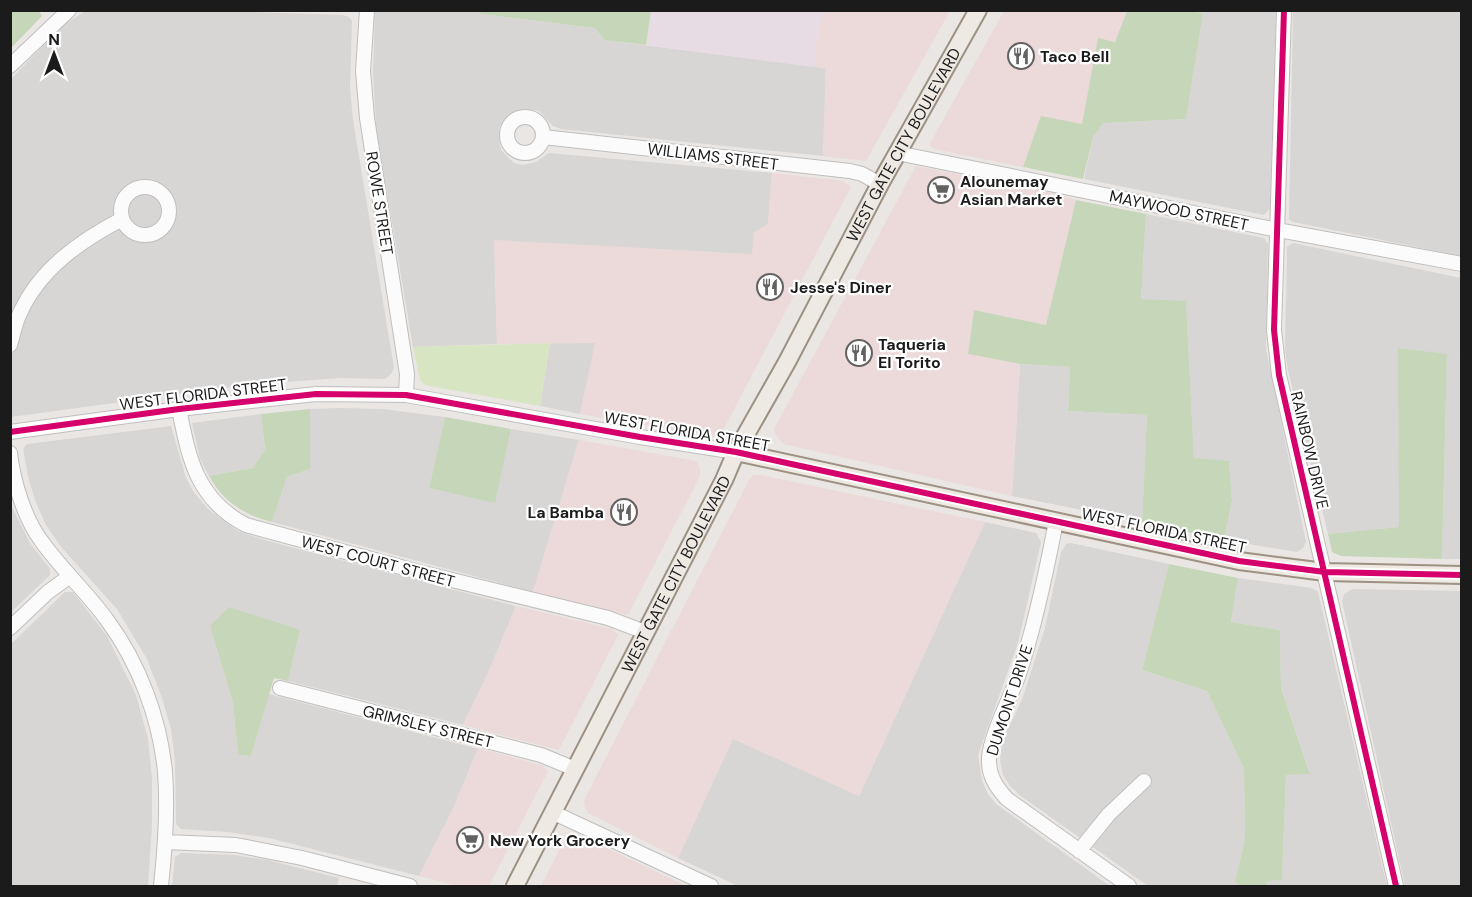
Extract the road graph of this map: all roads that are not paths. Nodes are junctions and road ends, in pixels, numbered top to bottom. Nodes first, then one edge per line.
1 (69, 10) edge
2 (367, 10) edge
3 (978, 10) edge
4 (1284, 10) edge
5 (10, 66) edge
6 (543, 137) dead end
7 (897, 153) junction
8 (880, 184) junction
9 (122, 219) dead end
10 (1278, 230) junction
11 (1461, 264) edge
12 (10, 345) edge
13 (406, 395) junction
14 (179, 410) junction
15 (10, 432) edge
16 (736, 452) junction
17 (10, 453) edge
18 (1056, 521) junction
19 (1325, 572) junction
20 (1461, 575) edge
21 (70, 576) junction
22 (10, 628) edge
23 (645, 632) junction
24 (280, 688) dead end
25 (575, 769) junction
26 (1144, 781) dead end
27 (554, 813) junction
28 (166, 842) junction
29 (1079, 851) junction
30 (161, 886) edge
31 (410, 886) edge
32 (515, 886) edge
33 (711, 886) edge
34 (1129, 886) edge
35 (1396, 886) edge

1 - 5 street
2 - 13 street, ROWE STREET
3 - 7 main road, WEST GATE CITY BOULEVARD
4 - 10 street, RAINBOW DRIVE
6 - 8 street, WILLIAMS STREET
7 - 8 main road, WEST GATE CITY BOULEVARD
7 - 10 street, MAYWOOD STREET
8 - 16 main road, WEST GATE CITY BOULEVARD
9 - 12 street
10 - 11 street, MAYWOOD STREET
10 - 19 street, RAINBOW DRIVE
13 - 14 street, WEST FLORIDA STREET
13 - 16 street, WEST FLORIDA STREET
14 - 15 street, WEST FLORIDA STREET
14 - 23 street, WEST COURT STREET
16 - 18 main road, WEST FLORIDA STREET
16 - 23 main road, WEST GATE CITY BOULEVARD
17 - 21 street
18 - 19 main road, WEST FLORIDA STREET
18 - 29 street, DUMONT DRIVE
19 - 20 main road, WEST FLORIDA STREET
19 - 35 street, RAINBOW DRIVE
21 - 22 street
21 - 28 street
23 - 25 main road, WEST GATE CITY BOULEVARD
24 - 25 street, GRIMSLEY STREET
25 - 27 main road, WEST GATE CITY BOULEVARD
26 - 29 street
27 - 32 main road, WEST GATE CITY BOULEVARD
27 - 33 street
28 - 30 street
28 - 31 street
29 - 34 street, DUMONT DRIVE

